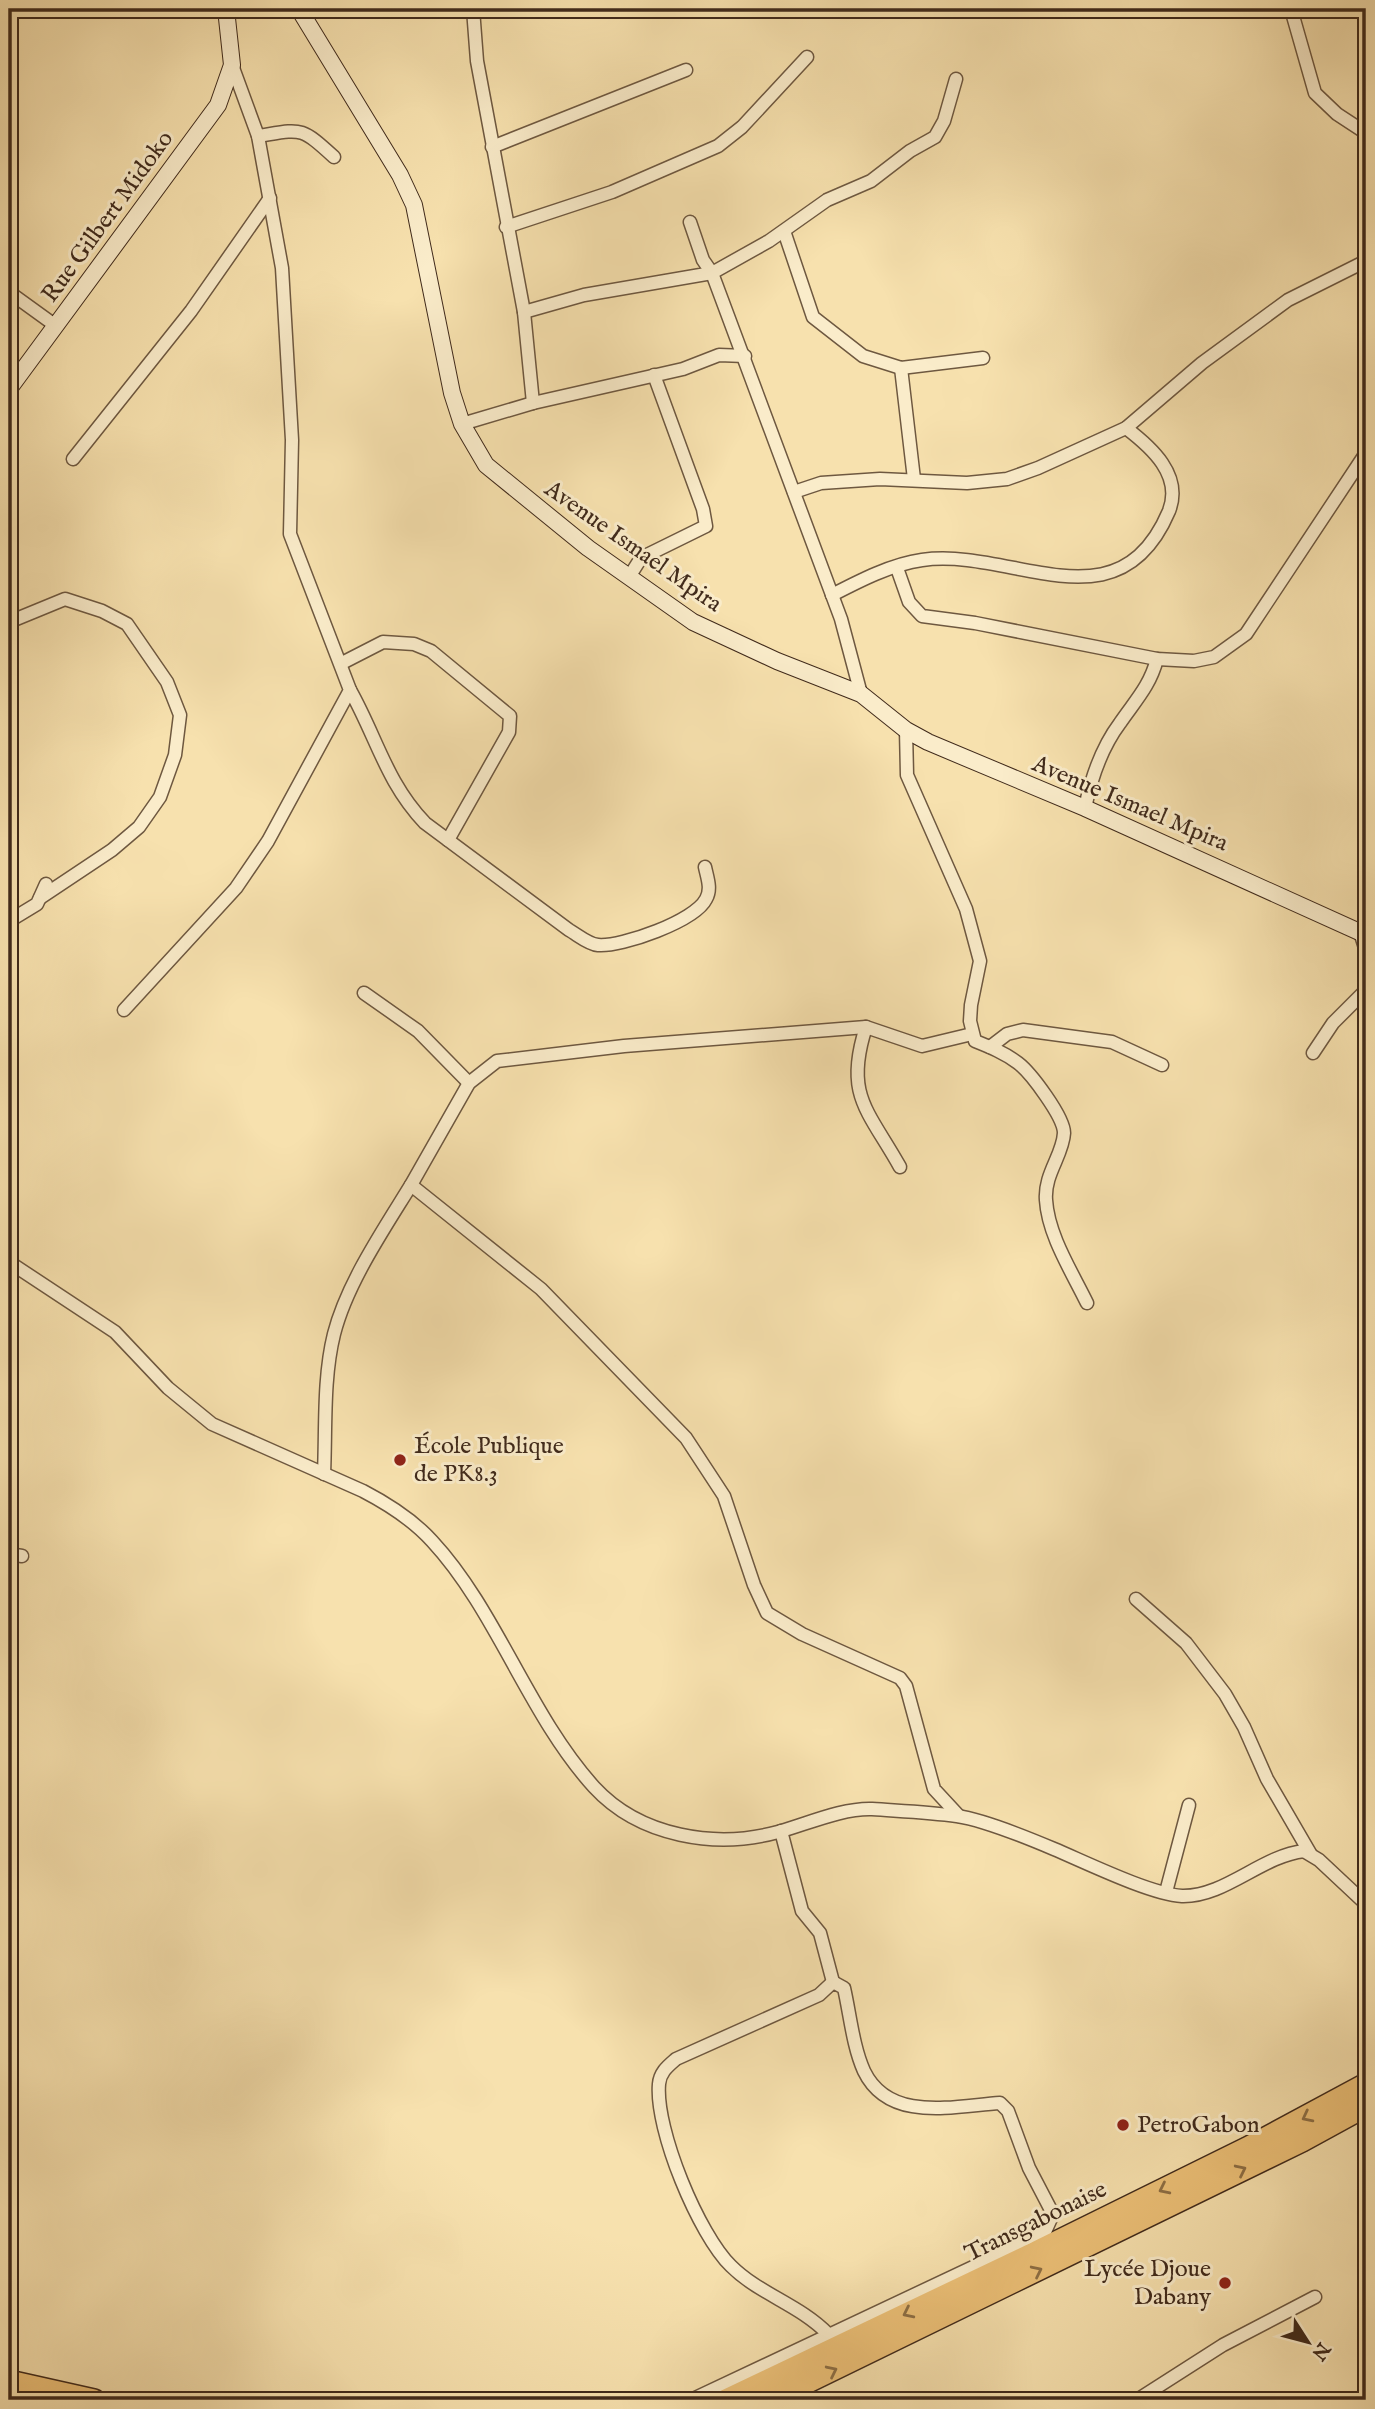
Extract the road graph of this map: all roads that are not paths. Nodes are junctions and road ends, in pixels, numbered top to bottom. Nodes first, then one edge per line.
1 (226, 9) edge
2 (299, 9) edge
3 (473, 9) edge
4 (1291, 9) edge
5 (807, 57) dead end
6 (232, 65) junction
7 (686, 70) dead end
8 (956, 79) dead end
9 (1366, 133) edge
10 (258, 136) junction
11 (492, 147) junction
12 (334, 157) dead end
13 (270, 198) junction
14 (690, 222) dead end
15 (506, 227) junction
16 (783, 231) junction
17 (1366, 261) edge
18 (712, 272) junction
19 (10, 297) edge
20 (524, 312) junction
21 (56, 326) junction
22 (745, 356) junction
23 (983, 358) dead end
24 (901, 368) junction
25 (654, 375) junction
26 (9, 389) edge
27 (533, 403) junction
28 (462, 424) junction
29 (1125, 428) junction
30 (1366, 453) edge
31 (73, 459) dead end
32 (914, 479) junction
33 (794, 492) junction
34 (897, 568) junction
35 (629, 577) junction
36 (832, 595) junction
37 (9, 622) edge
38 (1157, 659) junction
39 (342, 663) junction
40 (350, 690) junction
41 (861, 694) junction
42 (906, 730) junction
43 (1084, 808) junction
44 (448, 840) junction
45 (705, 867) dead end
46 (46, 884) dead end
47 (40, 898) junction
48 (9, 921) edge
49 (1363, 933) edge
50 (1366, 951) edge
51 (1366, 990) edge
52 (364, 993) dead end
53 (124, 1010) dead end
54 (866, 1027) junction
55 (971, 1034) junction
56 (990, 1047) junction
57 (1313, 1053) dead end
58 (1162, 1065) dead end
59 (469, 1083) junction
60 (900, 1167) dead end
61 (411, 1185) junction
62 (9, 1262) edge
63 (1087, 1303) dead end
64 (324, 1474) junction
65 (1136, 1599) dead end
66 (1189, 1805) dead end
67 (959, 1816) junction
68 (781, 1831) junction
69 (1310, 1853) junction
70 (1166, 1892) junction
71 (1366, 1905) edge
72 (833, 1982) junction
73 (1366, 2084) edge
74 (1366, 2106) edge
75 (1039, 2243) junction
76 (935, 2291) junction
77 (1315, 2297) dead end
78 (828, 2334) junction
79 (9, 2381) edge
80 (804, 2385) junction
81 (94, 2400) edge
82 (691, 2400) edge
83 (726, 2400) edge
84 (771, 2400) edge
85 (778, 2400) edge
86 (1137, 2400) edge

1 - 6 main road
2 - 28 main road, Avenue Ismael Mpira
3 - 11 street
4 - 9 street
5 - 15 street
6 - 10 street
6 - 21 main road, Rue Gilbert Midoko
7 - 11 street
8 - 16 street
10 - 12 street
10 - 13 street
11 - 15 street
13 - 31 street
13 - 39 street
14 - 18 street
15 - 20 street
16 - 18 street
16 - 24 street
17 - 29 street
18 - 20 street
18 - 22 street
19 - 21 street
20 - 27 street
21 - 26 main road, Rue Gilbert Midoko
22 - 25 street
22 - 33 street
23 - 24 street
24 - 32 street
25 - 27 street
25 - 35 street
27 - 28 street
28 - 35 main road, Avenue Ismael Mpira
29 - 32 street
29 - 34 street
30 - 38 street
32 - 33 street
33 - 36 street
34 - 36 street
34 - 38 street
35 - 41 main road, Avenue Ismael Mpira
36 - 41 street
37 - 47 street
38 - 43 street
39 - 40 street
39 - 44 street
40 - 44 street
40 - 53 street
41 - 42 main road, Avenue Ismael Mpira
42 - 43 main road, Avenue Ismael Mpira
42 - 55 street
43 - 49 main road, Avenue Ismael Mpira
44 - 45 street
46 - 47 street
47 - 48 street
49 - 50 street
51 - 57 street
52 - 59 street
54 - 55 street
54 - 59 street
54 - 60 street
55 - 56 street
56 - 58 street
56 - 63 street
59 - 61 street
61 - 64 street
61 - 67 street
62 - 64 street
64 - 68 street
65 - 69 street
66 - 70 street
67 - 68 street
67 - 70 street
68 - 72 street
69 - 70 street
69 - 71 street
72 - 75 street
72 - 78 street
73 -> 75 highway, Transgabonaise
80 -> 74 highway, Transgabonaise
75 - 76 highway, Transgabonaise
76 - 78 street
76 -> 83 highway, Transgabonaise
77 - 86 street
78 - 82 street
79 - 81 highway
80 - 84 highway, Transgabonaise
80 - 85 main road

